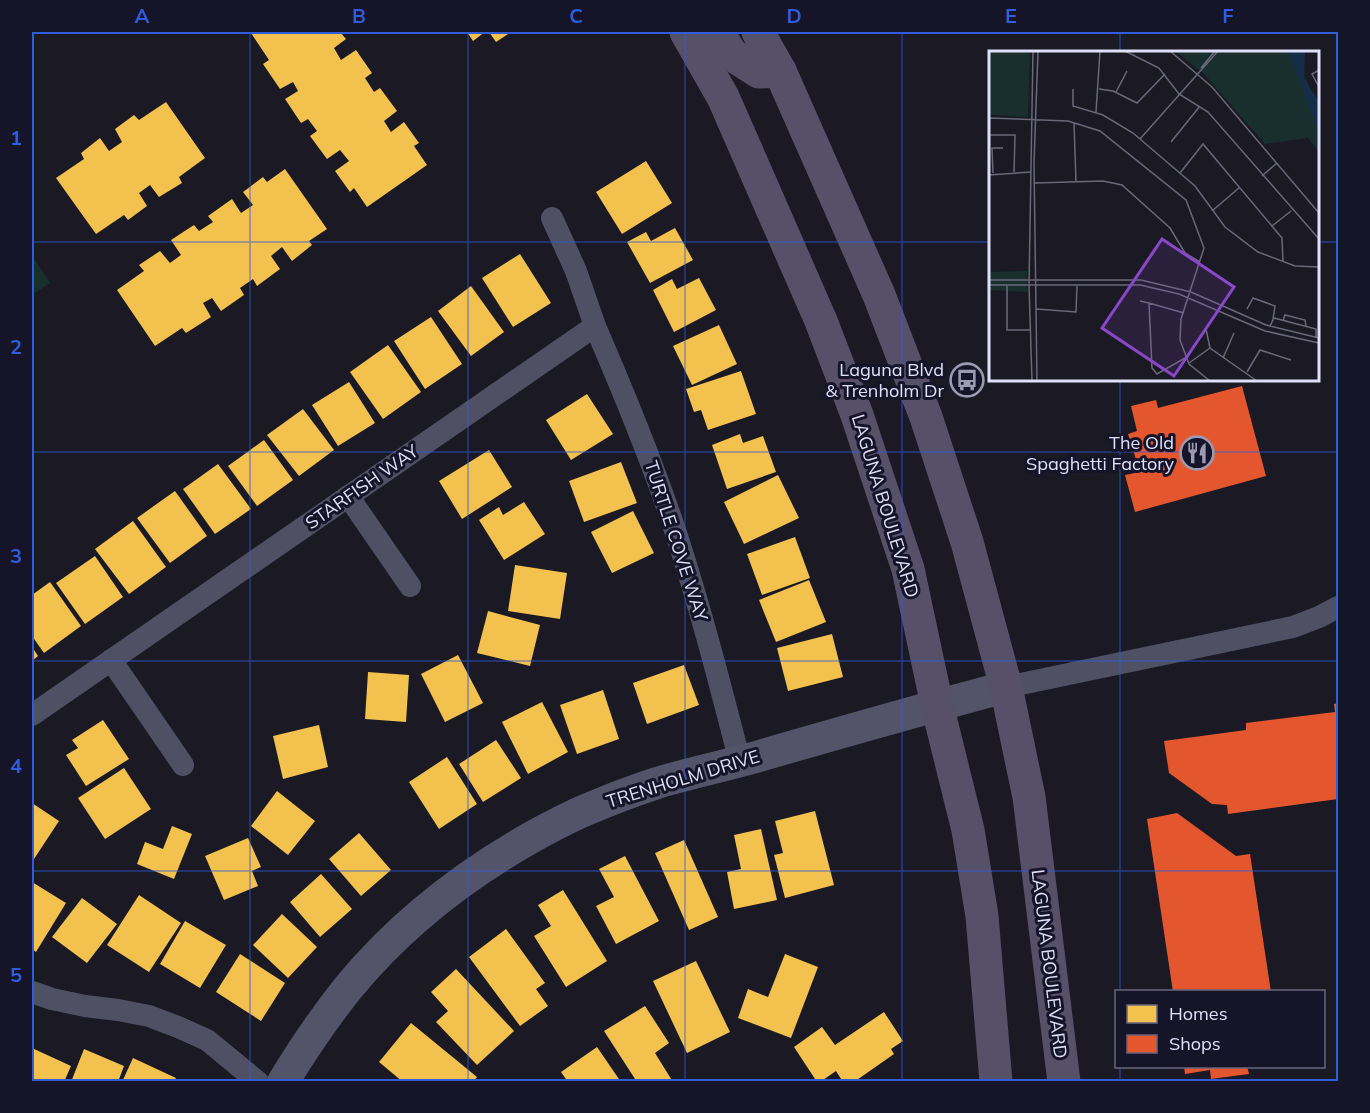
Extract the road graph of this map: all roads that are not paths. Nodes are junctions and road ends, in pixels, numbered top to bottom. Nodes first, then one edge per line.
1 (686, 32) edge
2 (718, 32) edge
3 (758, 32) edge
4 (780, 71) junction
5 (552, 218) dead end
6 (595, 326) junction
7 (348, 496) junction
8 (410, 586) dead end
9 (1338, 607) edge
10 (111, 660) junction
11 (1006, 687) junction
12 (937, 705) junction
13 (32, 715) edge
14 (740, 762) junction
15 (183, 765) dead end
16 (32, 992) edge
17 (258, 1082) edge
18 (283, 1082) edge
19 (996, 1082) edge
20 (1064, 1082) edge

1 - 12 main road, LAGUNA BOULEVARD
2 - 4 main road
3 - 4 main road, LAGUNA BOULEVARD
4 - 11 main road, LAGUNA BOULEVARD
5 - 6 street
6 - 7 street, STARFISH WAY
6 - 14 street, TURTLE COVE WAY
7 - 8 street
7 - 10 street, STARFISH WAY
9 - 11 street
10 - 13 street, STARFISH WAY
10 - 15 street
11 - 12 street, TRENHOLM DRIVE
11 - 20 main road, LAGUNA BOULEVARD
12 - 14 street, TRENHOLM DRIVE
12 - 19 main road, LAGUNA BOULEVARD
14 - 18 street, TRENHOLM DRIVE
16 - 17 street

